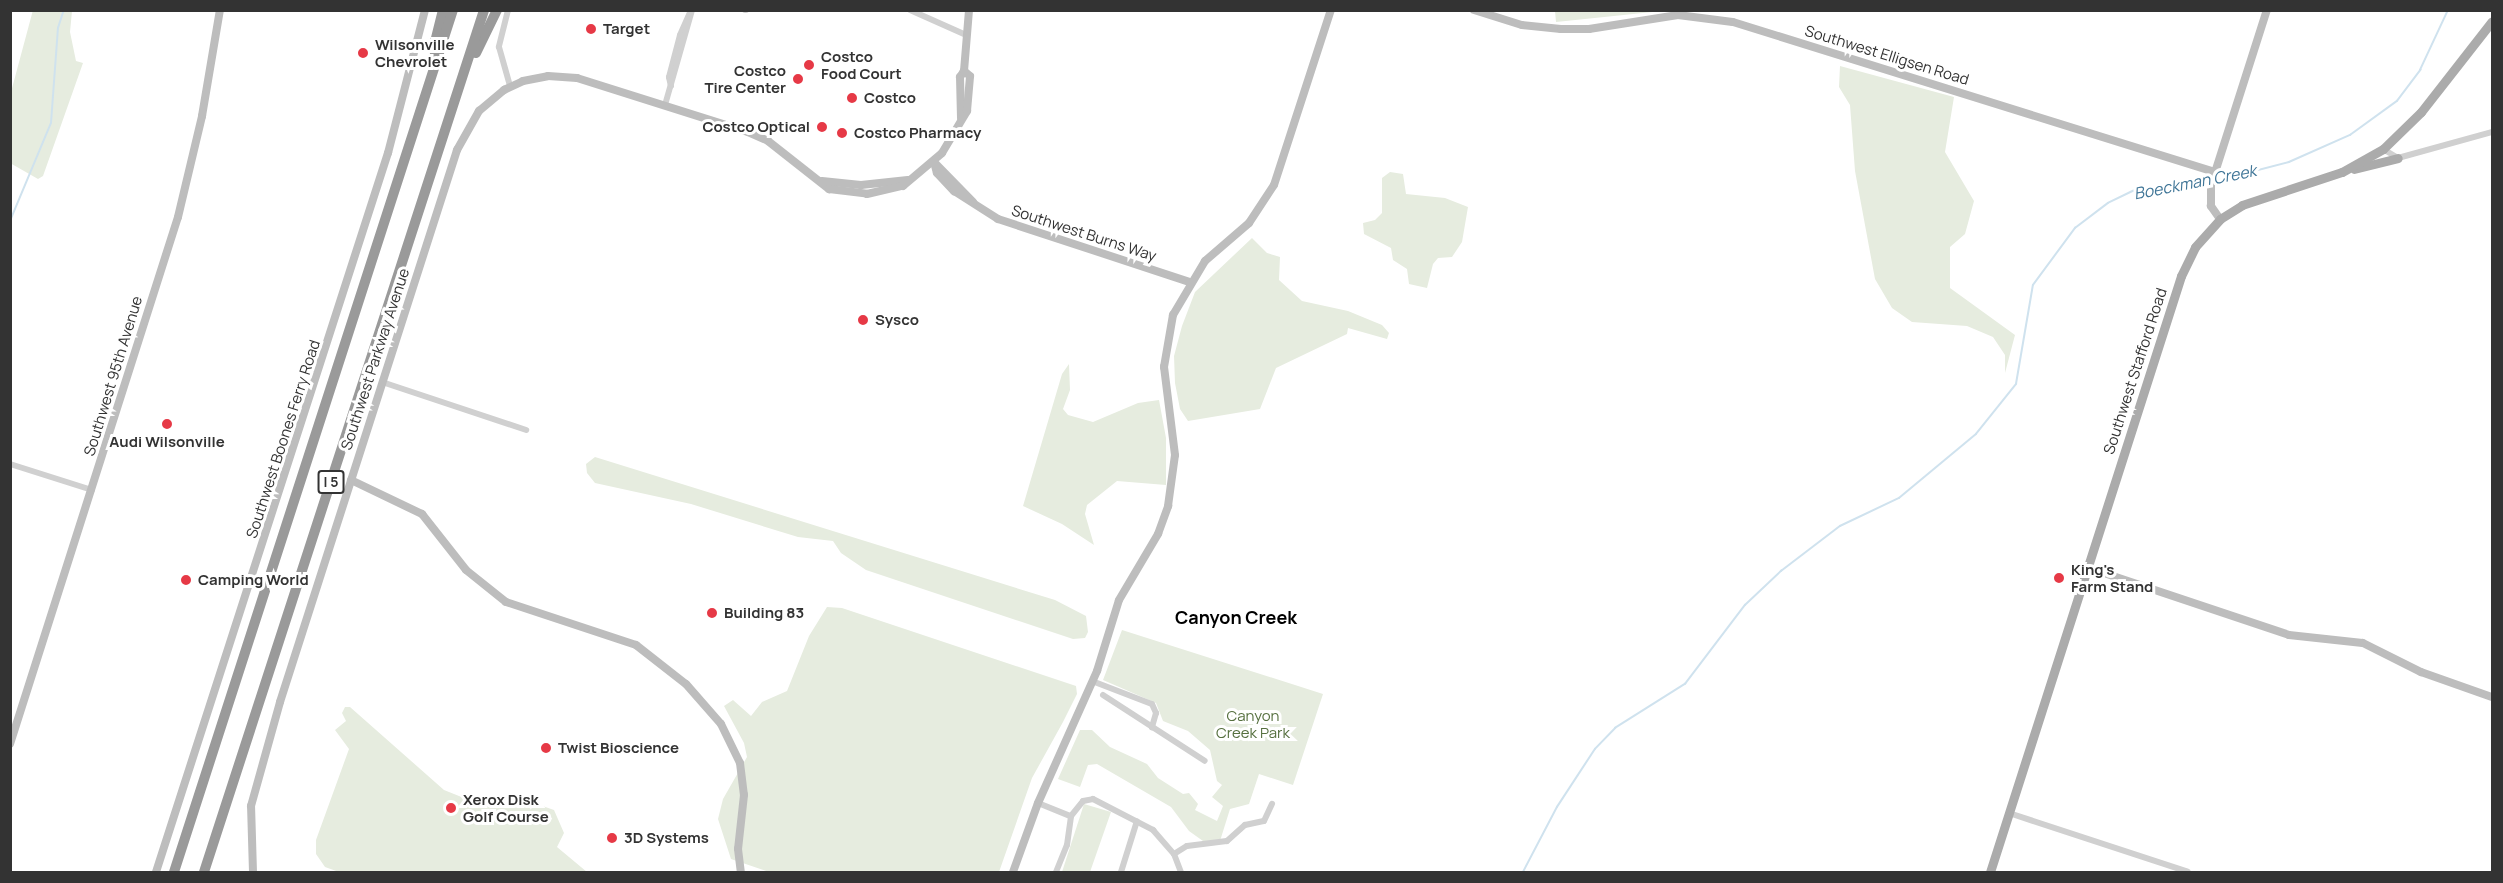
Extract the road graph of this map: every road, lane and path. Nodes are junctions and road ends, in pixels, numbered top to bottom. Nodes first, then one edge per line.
1 (220, 10) edge
2 (425, 10) edge
3 (443, 10) edge
4 (453, 10) edge
5 (484, 10) edge
6 (496, 10) edge
7 (508, 10) edge
8 (692, 10) edge
9 (910, 10) edge
10 (969, 10) edge
11 (1331, 10) edge
12 (1474, 10) edge
13 (2267, 10) edge
14 (2493, 21) edge
15 (964, 34) junction
16 (510, 86) junction
17 (458, 91) junction
18 (665, 105) junction
19 (2493, 132) edge
20 (412, 135) junction
21 (2383, 150) junction
22 (2398, 158) junction
23 (934, 162) junction
24 (2349, 169) junction
25 (2215, 172) junction
26 (2220, 219) junction
27 (1190, 282) junction
28 (382, 382) junction
29 (526, 430) dead end
30 (10, 464) edge
31 (351, 480) junction
32 (92, 490) junction
33 (2089, 568) junction
34 (1092, 681) junction
35 (1103, 695) dead end
36 (2493, 697) edge
37 (1152, 727) junction
38 (10, 744) edge
39 (1205, 761) dead end
40 (1038, 803) junction
41 (1272, 804) dead end
42 (2009, 813) junction
43 (1071, 816) junction
44 (1137, 821) junction
45 (1174, 854) junction
46 (156, 873) edge
47 (174, 873) edge
48 (204, 873) edge
49 (253, 873) edge
50 (741, 873) edge
51 (1013, 873) edge
52 (1056, 873) edge
53 (1121, 873) edge
54 (1181, 873) edge
55 (1990, 873) edge
56 (2188, 873) edge

1 - 32 street, Southwest 95th Avenue
2 - 46 street, Southwest Boones Ferry Road
3 - 20 highway, I 5
4 - 20 highway, I 5
5 - 17 highway, I 5
6 - 17 highway, I 5
7 - 16 street
8 - 18 street
9 - 15 street
10 - 15 street
11 - 27 street
12 - 25 street, Southwest Elligsen Road
13 - 25 street
14 - 21 main road, Southwest Stafford Road
15 - 23 street
16 - 18 street
16 - 28 street, Southwest Parkway Avenue
17 - 48 highway, I 5
18 - 23 street
19 - 22 street
20 - 47 highway, I 5
21 - 22 street
21 - 24 main road, Southwest Stafford Road
22 - 24 main road
23 - 27 street, Southwest Burns Way
24 - 26 main road, Southwest Stafford Road
25 - 26 street
26 - 33 main road, Southwest Stafford Road
27 - 34 street
28 - 29 street
28 - 31 street, Southwest Parkway Avenue
30 - 32 street
31 - 49 street, Southwest Parkway Avenue
31 - 50 street
32 - 38 street, Southwest 95th Avenue
33 - 36 street
33 - 42 main road, Southwest Stafford Road
34 - 37 street
34 - 40 street
35 - 37 street
37 - 39 street
40 - 43 street
40 - 51 street
41 - 45 street
42 - 55 main road, Southwest Stafford Road
42 - 56 street
43 - 44 street
43 - 52 street
44 - 45 street
44 - 53 street
45 - 54 street

